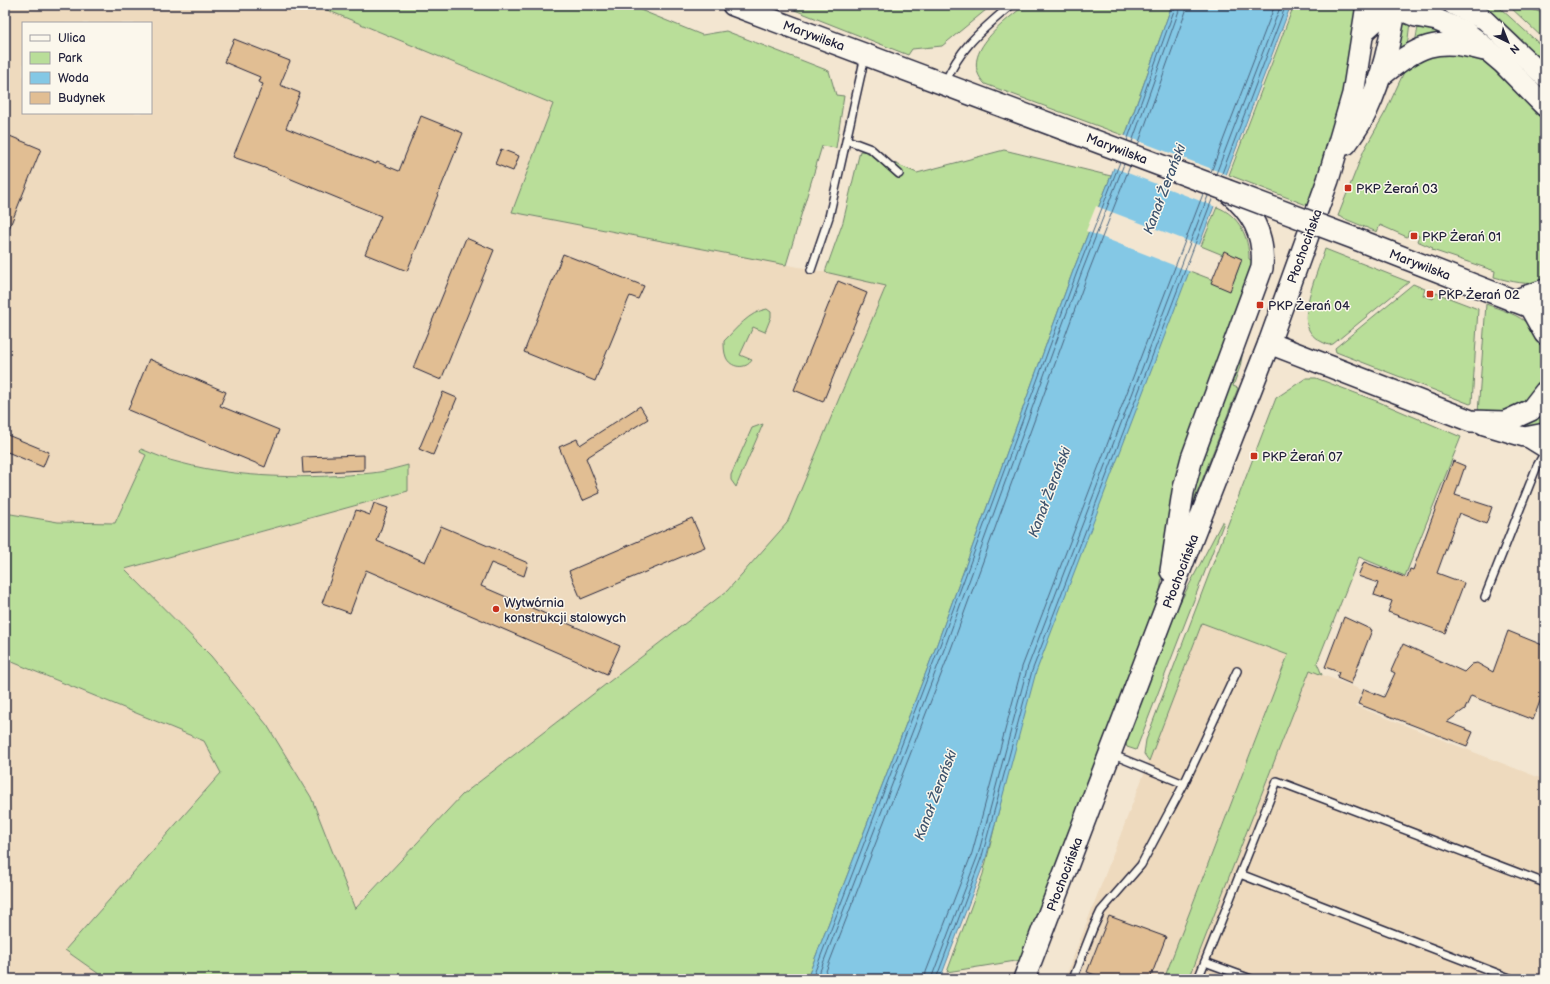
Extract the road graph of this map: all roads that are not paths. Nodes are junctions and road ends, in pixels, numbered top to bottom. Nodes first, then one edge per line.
1 (733, 5) edge
2 (1011, 5) edge
3 (1367, 5) edge
4 (1396, 5) edge
5 (1453, 5) edge
6 (1469, 5) edge
7 (1485, 20) junction
8 (1362, 34) junction
9 (1488, 51) junction
10 (866, 55) junction
11 (1381, 76) junction
12 (1545, 77) edge
13 (945, 83) junction
14 (1545, 106) edge
15 (846, 140) junction
16 (1334, 163) junction
17 (899, 174) dead end
18 (1226, 190) junction
19 (811, 270) dead end
20 (1545, 290) edge
21 (1529, 307) edge
22 (1545, 334) edge
23 (1269, 343) junction
24 (1545, 392) edge
25 (1471, 421) junction
26 (1545, 433) edge
27 (1524, 437) junction
28 (1545, 451) edge
29 (1485, 597) dead end
30 (1167, 607) junction
31 (1237, 671) dead end
32 (1110, 754) junction
33 (1184, 784) junction
34 (1240, 874) junction
35 (1545, 883) edge
36 (1205, 962) junction
37 (1024, 979) edge
38 (1072, 979) edge
39 (1198, 979) edge
40 (1251, 979) edge
41 (1512, 979) edge

1 - 10 main road, Marywilska
2 - 13 lane
3 - 8 main road, Płochocińska
4 - 8 street
4 - 9 main road
4 - 11 main road, Płochocińska
5 - 7 street
6 - 7 street
7 - 12 street
8 - 16 main road, Płochocińska
9 - 11 main road
9 - 14 main road
10 - 13 main road, Marywilska
10 - 15 lane
11 - 16 main road, Płochocińska
13 - 18 main road, Marywilska
15 - 17 lane
15 - 19 lane
16 - 23 main road, Płochocińska
18 - 21 main road, Marywilska, bridge
18 - 30 main road
20 - 21 main road
21 - 22 main road
23 - 25 main road
23 - 30 main road, Płochocińska
24 - 25 main road
25 - 27 street
26 - 27 street
27 - 28 street
28 - 29 lane
30 - 32 main road, Płochocińska
31 - 33 lane
32 - 33 lane
32 - 37 main road, Płochocińska
33 - 38 lane
34 - 35 lane
34 - 36 lane
34 - 41 lane
36 - 39 lane
36 - 40 lane

